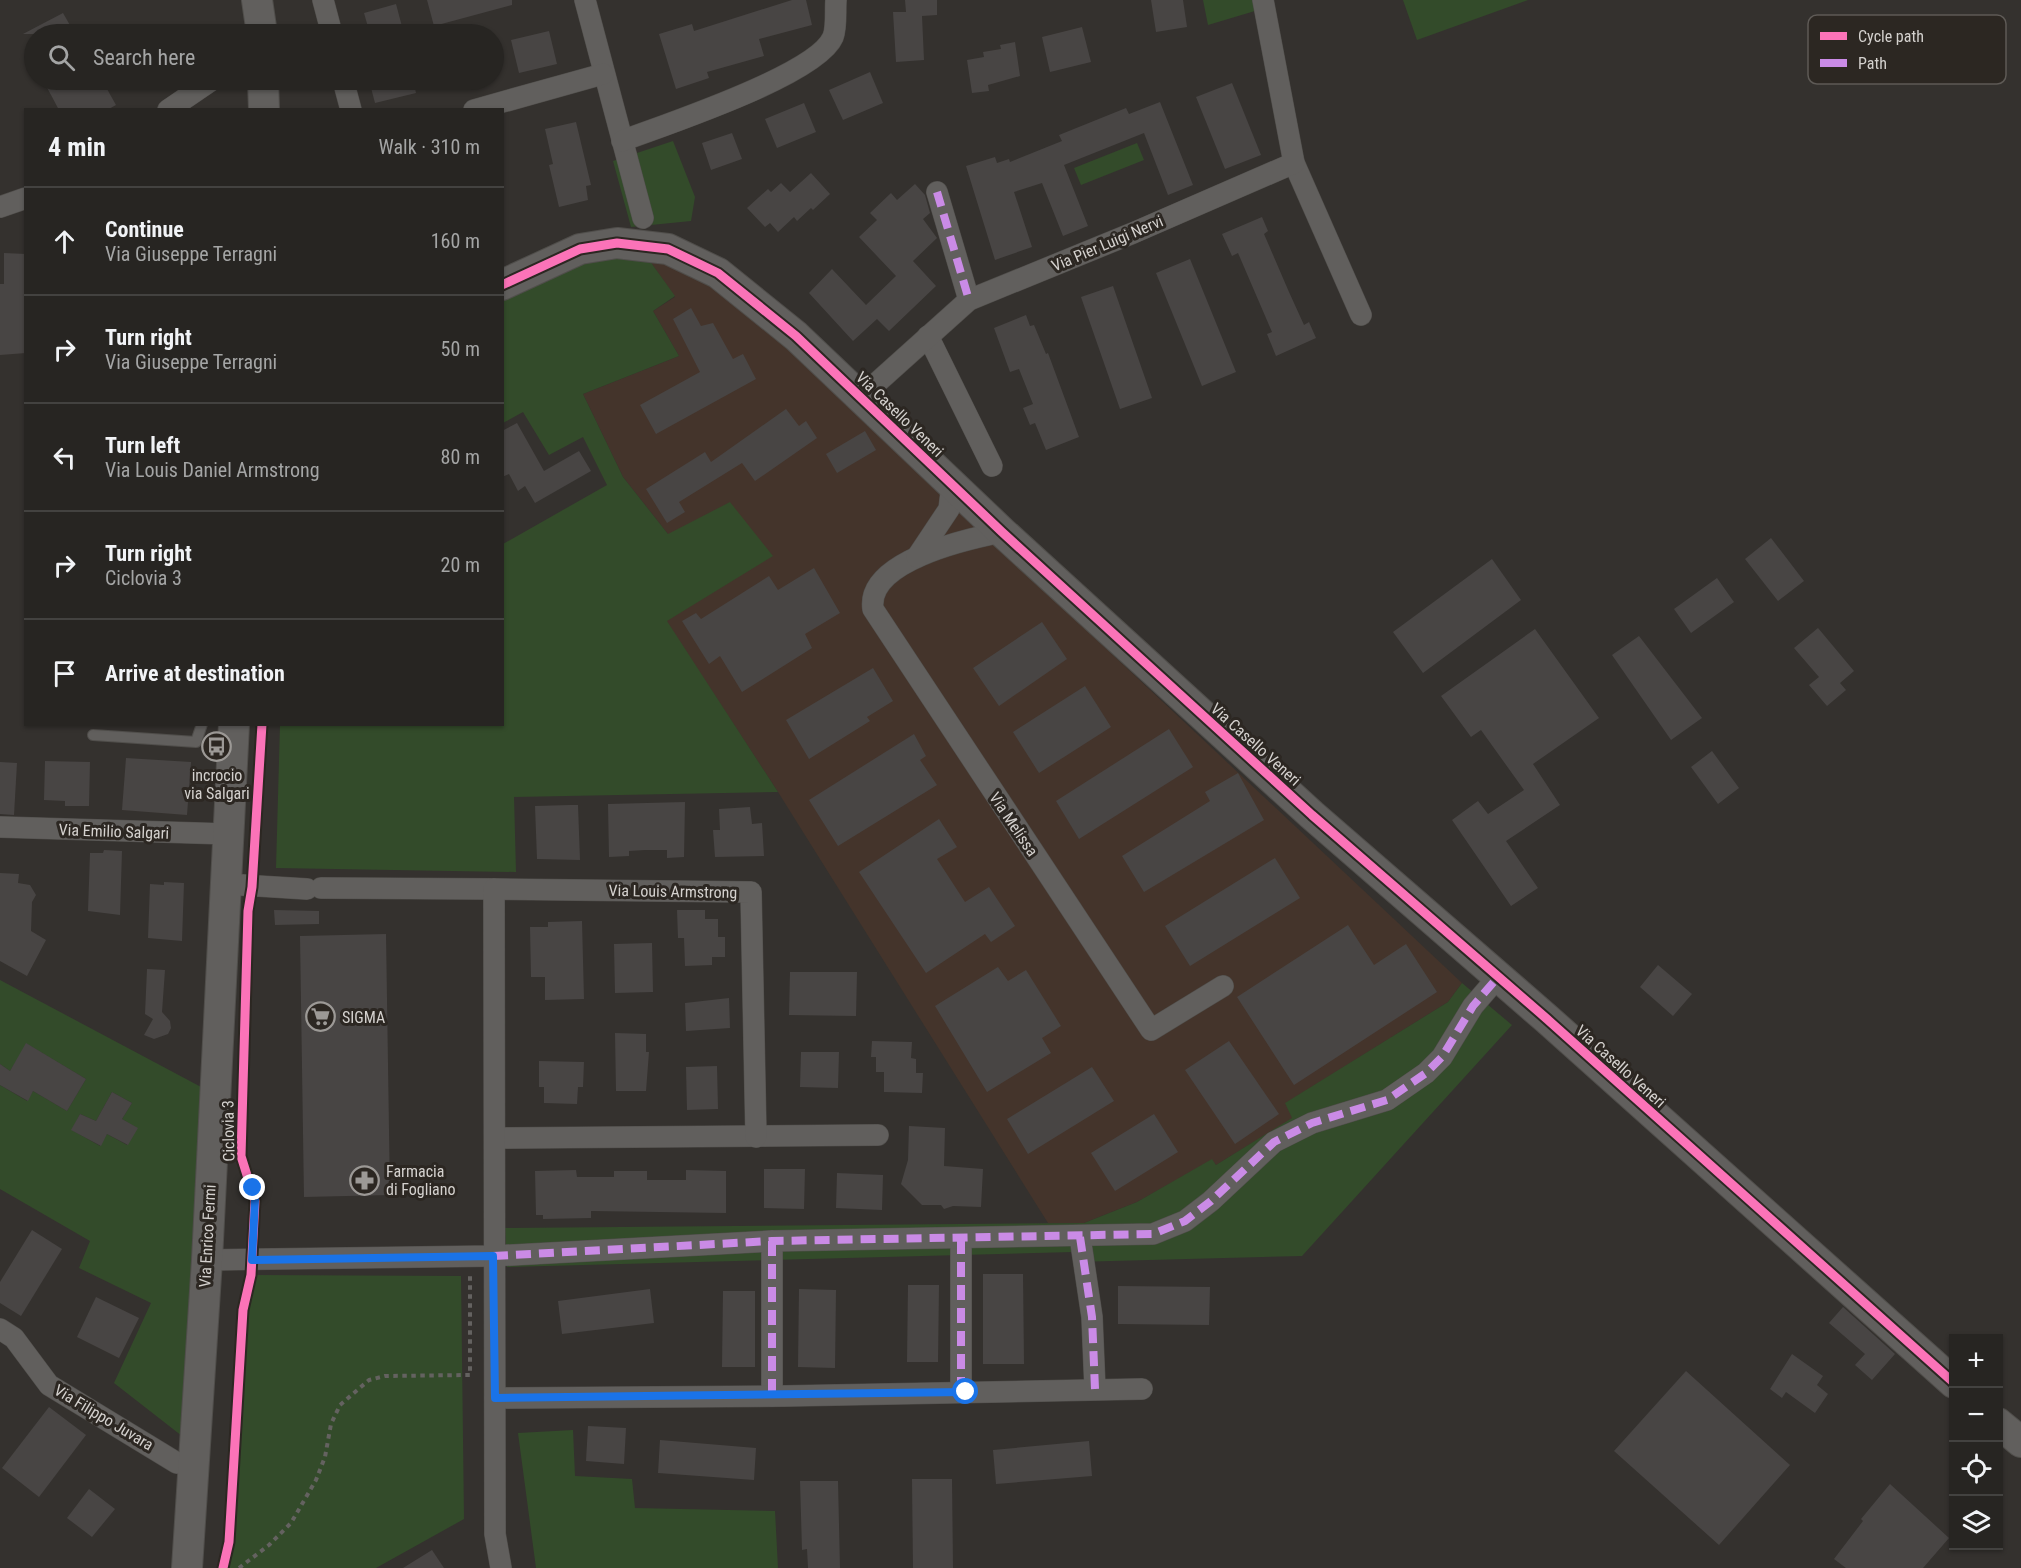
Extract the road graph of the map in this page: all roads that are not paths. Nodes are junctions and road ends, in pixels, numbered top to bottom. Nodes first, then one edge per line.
1 (323, 0) edge
2 (585, 0) edge
3 (836, 0) edge
4 (1263, 0) edge
5 (262, 1) edge
6 (262, 24) edge
7 (329, 24) edge
8 (603, 74) junction
9 (197, 90) edge
10 (263, 90) edge
11 (346, 90) edge
12 (171, 108) edge
13 (264, 108) edge
14 (350, 108) edge
15 (481, 108) edge
16 (622, 141) junction
17 (1294, 163) junction
18 (937, 192) dead end
19 (24, 199) edge
20 (0, 207) edge
21 (643, 218) dead end
22 (504, 284) edge
23 (969, 300) junction
24 (1361, 315) dead end
25 (928, 336) junction
26 (861, 397) junction
27 (992, 466) dead end
28 (952, 484) junction
29 (1002, 532) junction
30 (917, 557) junction
31 (201, 726) edge
32 (234, 726) edge
33 (93, 735) dead end
34 (0, 827) edge
35 (228, 834) junction
36 (225, 884) junction
37 (494, 889) junction
38 (1498, 976) junction
39 (1223, 986) dead end
40 (878, 1135) dead end
41 (756, 1137) junction
42 (495, 1138) junction
43 (1080, 1237) junction
44 (961, 1239) junction
45 (772, 1241) junction
46 (493, 1256) junction
47 (207, 1260) junction
48 (0, 1329) edge
49 (1949, 1379) edge
50 (1095, 1389) junction
51 (1142, 1389) dead end
52 (962, 1392) junction
53 (772, 1396) junction
54 (495, 1398) junction
55 (2003, 1426) edge
56 (2021, 1442) edge
57 (194, 1464) junction
58 (188, 1568) edge
59 (501, 1568) edge

1 - 7 street
2 - 8 street
3 - 16 street
4 - 17 street
5 - 6 street
8 - 15 street
8 - 16 street
9 - 12 street
10 - 13 street
11 - 14 street
16 - 21 street
17 - 23 street, Via Pier Luigi Nervi
17 - 24 street
18 - 23 street
19 - 20 street
22 - 26 street, Via Casello Veneri
23 - 25 street, Via Pier Luigi Nervi
25 - 26 street, Via Pier Luigi Nervi
25 - 27 street
26 - 28 street, Via Casello Veneri
28 - 29 street, Via Casello Veneri
28 - 30 street, Via Melissa
29 - 30 street, Via Melissa
29 - 38 street, Via Casello Veneri
30 - 39 street, Via Melissa
31 - 33 lane
32 - 35 street, Via Enrico Fermi
34 - 35 street, Via Emilio Salgari
35 - 36 street, Via Enrico Fermi
36 - 37 street, Via Louis Armstrong
36 - 47 street, Via Enrico Fermi
37 - 41 street, Via Louis Armstrong
37 - 42 street
38 - 43 street
38 - 49 street, Via Casello Veneri
40 - 41 street
41 - 42 street
42 - 46 street
43 - 44 street
43 - 50 street
44 - 45 street
44 - 52 street
45 - 46 street
45 - 53 street
46 - 47 street
46 - 54 street
47 - 57 street, Via Enrico Fermi
48 - 57 street, Via Filippo Juvara
50 - 51 street
50 - 52 street
52 - 53 street
53 - 54 street
54 - 59 street
55 - 56 street
57 - 58 street, Via Enrico Fermi

